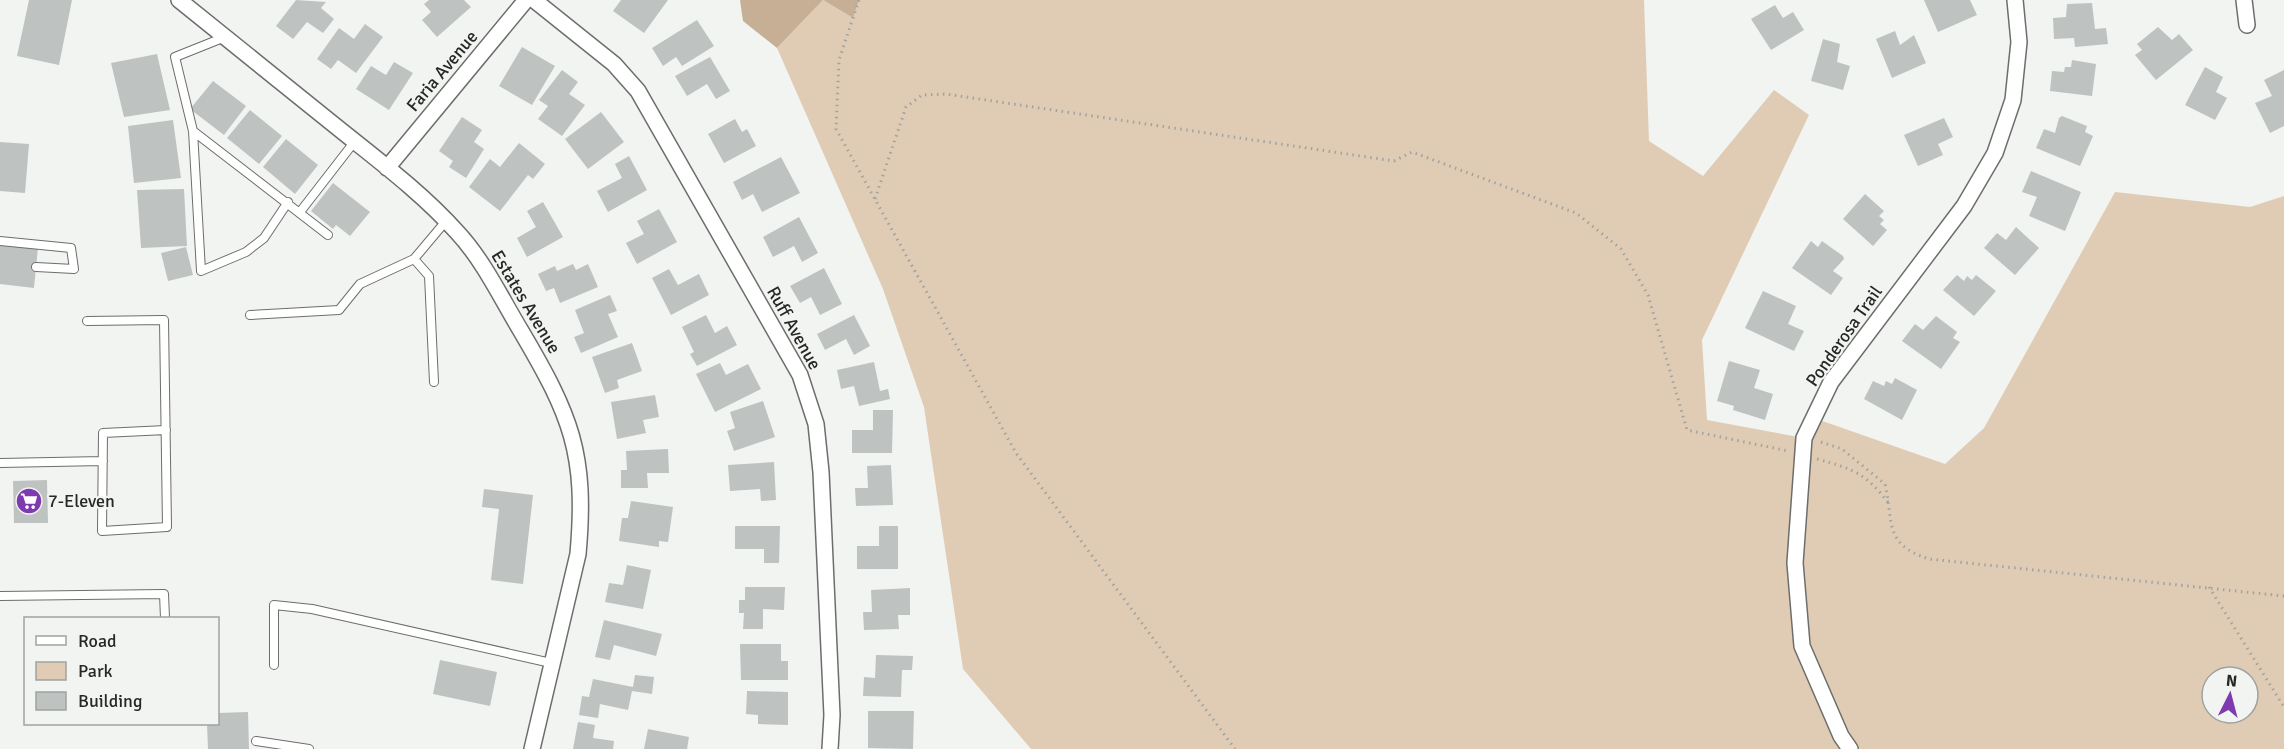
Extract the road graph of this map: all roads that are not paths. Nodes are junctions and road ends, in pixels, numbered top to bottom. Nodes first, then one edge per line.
1 (179, 0) edge
2 (526, 0) edge
3 (534, 0) edge
4 (2015, 0) edge
5 (2244, 0) edge
6 (2247, 25) dead end
7 (225, 37) junction
8 (193, 130) junction
9 (354, 141) junction
10 (387, 168) junction
11 (288, 202) junction
12 (300, 212) junction
13 (446, 221) junction
14 (328, 235) dead end
15 (0, 241) edge
16 (414, 259) junction
17 (36, 267) dead end
18 (250, 315) dead end
19 (87, 321) dead end
20 (434, 382) dead end
21 (165, 430) junction
22 (103, 461) junction
23 (0, 463) edge
24 (0, 596) edge
25 (165, 617) edge
26 (551, 663) junction
27 (274, 665) dead end
28 (256, 741) dead end
29 (309, 749) edge
30 (532, 749) edge
31 (830, 749) edge
32 (1850, 749) edge

1 - 7 street, Estates Avenue
2 - 10 street, Faria Avenue
3 - 31 street, Ruff Avenue
4 - 32 street, Ponderosa Trail
5 - 6 street
7 - 8 lane
7 - 9 street, Estates Avenue
8 - 11 lane
8 - 11 lane
9 - 10 street, Estates Avenue
9 - 12 lane
10 - 13 street, Estates Avenue
11 - 12 lane
12 - 14 lane
13 - 16 lane
13 - 26 street, Estates Avenue
15 - 17 lane
16 - 18 lane
16 - 20 lane
19 - 21 lane
21 - 22 lane
21 - 22 lane
22 - 23 lane
24 - 25 lane
26 - 27 lane
26 - 30 street, Estates Avenue
28 - 29 lane

